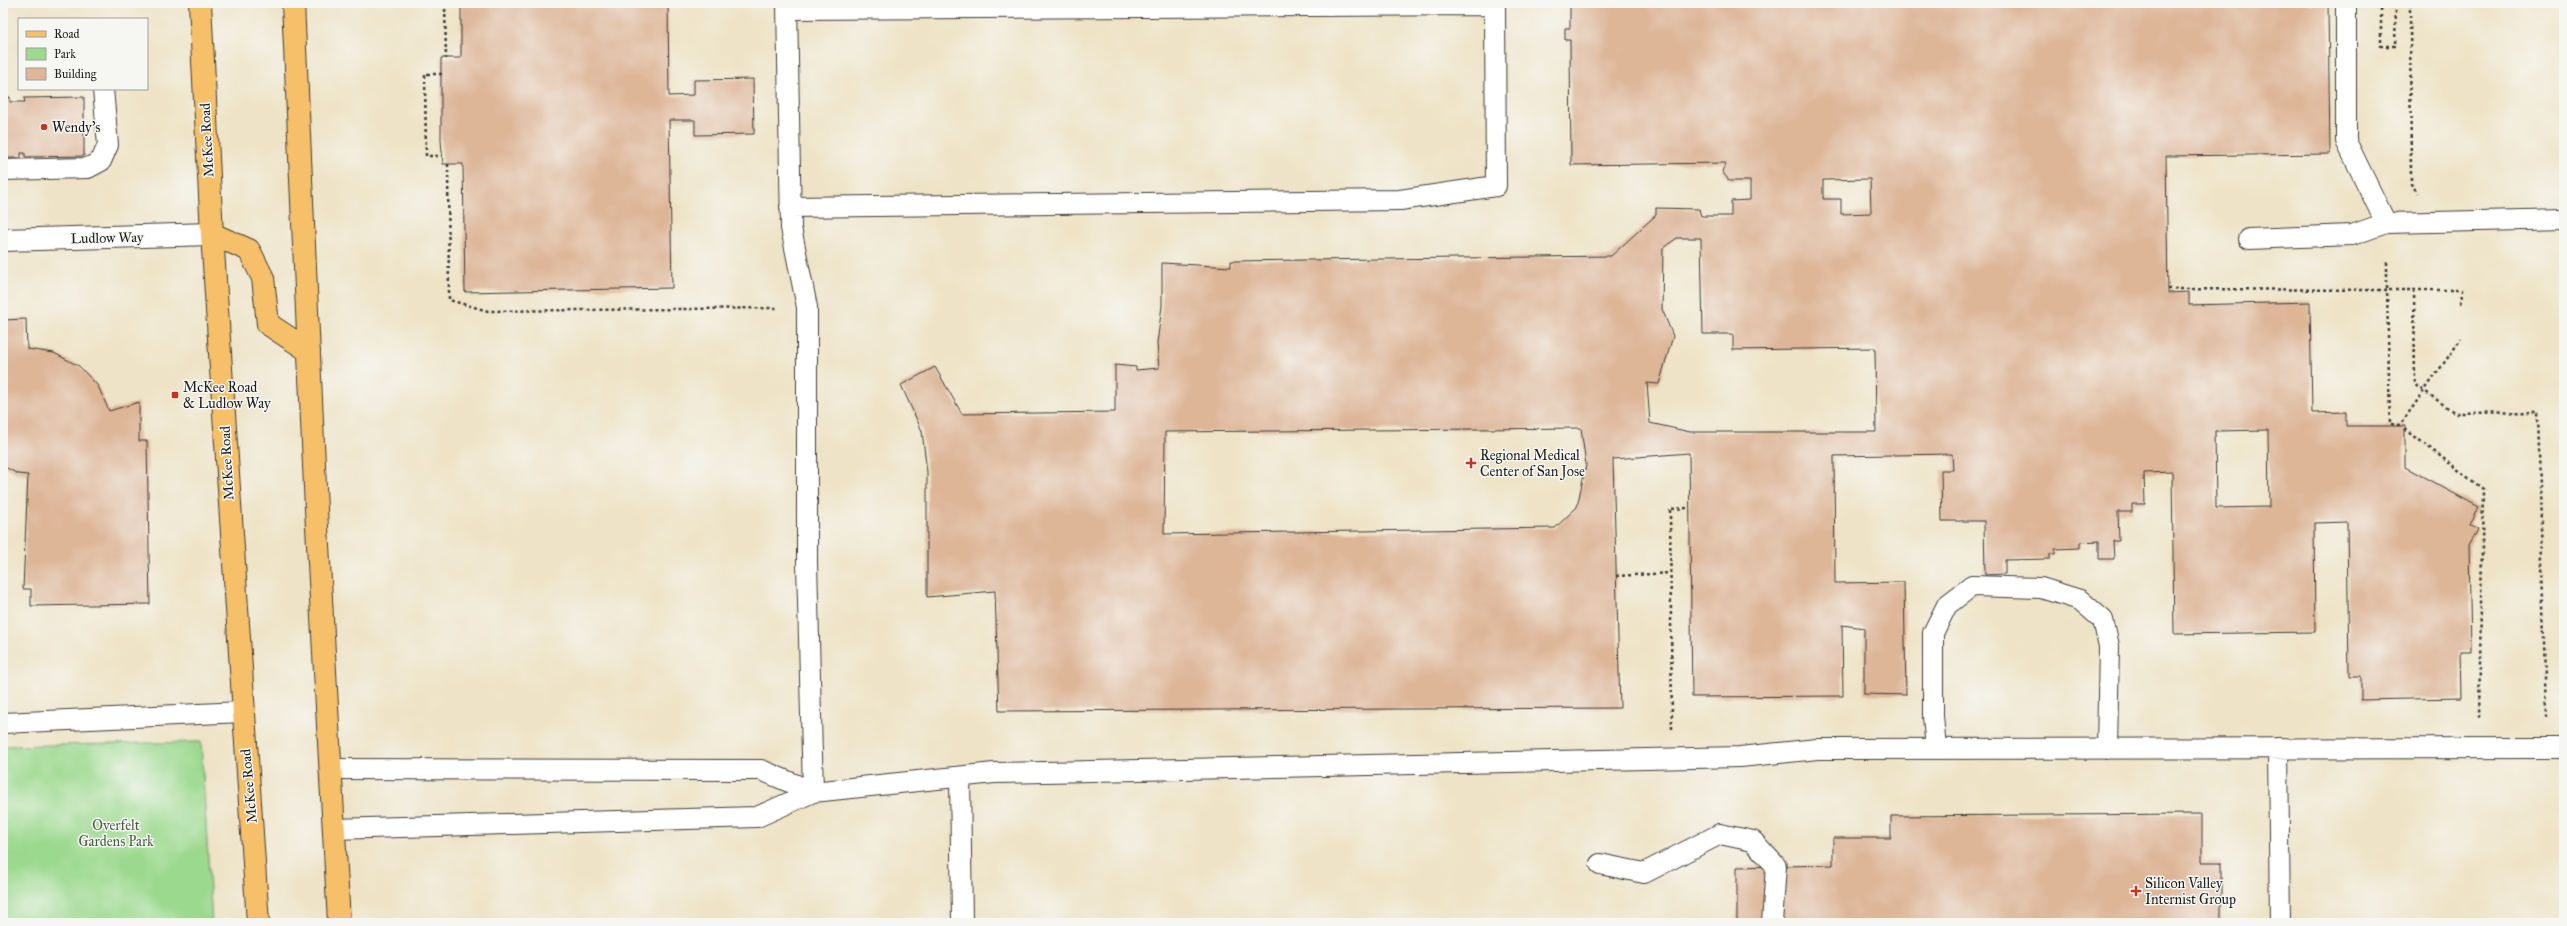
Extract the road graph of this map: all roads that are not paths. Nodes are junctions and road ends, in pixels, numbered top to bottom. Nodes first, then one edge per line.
1 (200, 3) edge
2 (292, 3) edge
3 (2346, 3) edge
4 (787, 6) edge
5 (103, 90) edge
6 (3, 170) edge
7 (790, 207) junction
8 (2564, 219) edge
9 (2386, 223) junction
10 (212, 234) junction
11 (2249, 239) dead end
12 (3, 240) edge
13 (309, 351) junction
14 (242, 712) junction
15 (3, 723) edge
16 (2278, 748) junction
17 (2564, 748) edge
18 (1936, 749) junction
19 (2106, 749) junction
20 (330, 769) junction
21 (960, 777) junction
22 (813, 792) junction
23 (333, 829) junction
24 (1600, 864) dead end
25 (258, 923) edge
26 (339, 923) edge
27 (962, 923) edge
28 (1772, 923) edge
29 (2280, 923) edge

1 - 10 main road, McKee Road
2 - 13 main road
3 - 9 lane
4 - 7 lane
4 - 7 lane
5 - 6 lane
7 - 22 lane
8 - 9 lane
9 - 11 lane
10 - 12 street, Ludlow Way
10 - 13 main road
10 - 14 main road, McKee Road
13 - 20 main road
14 - 15 lane
14 - 25 main road, McKee Road
16 - 17 lane
16 - 19 lane
16 - 29 lane
18 - 19 lane
18 - 19 lane
18 - 21 lane
20 - 22 lane
20 - 23 main road
21 - 22 lane
21 - 27 lane
22 - 23 lane
23 - 26 main road
24 - 28 lane

